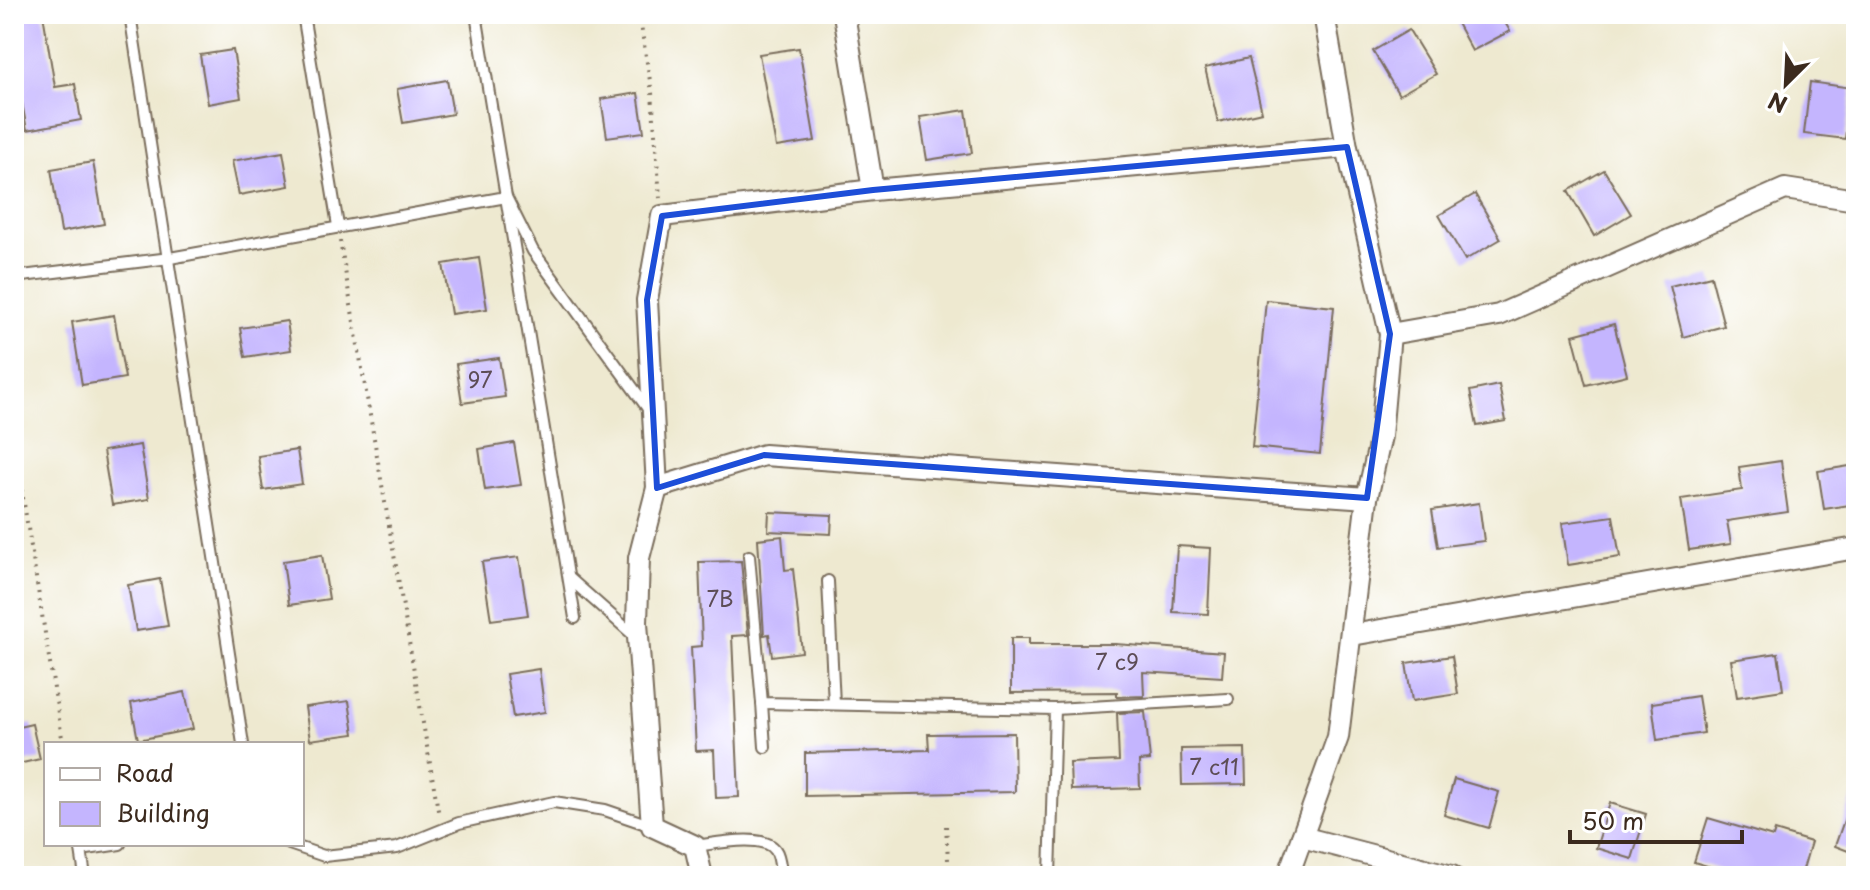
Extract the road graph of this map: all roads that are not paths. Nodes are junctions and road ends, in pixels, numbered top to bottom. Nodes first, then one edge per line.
1 (130, 14) edge
2 (303, 14) edge
3 (476, 14) edge
4 (844, 14) edge
5 (1324, 14) edge
6 (1347, 147) junction
7 (873, 190) junction
8 (506, 197) junction
9 (1856, 200) edge
10 (338, 226) junction
11 (170, 258) junction
12 (14, 277) edge
13 (1390, 334) junction
14 (653, 415) junction
15 (657, 488) junction
16 (1367, 498) junction
17 (1856, 548) edge
18 (749, 556) dead end
19 (569, 578) junction
20 (828, 581) dead end
21 (575, 618) dead end
22 (1352, 635) junction
23 (638, 639) junction
24 (1228, 699) dead end
25 (762, 703) junction
26 (834, 704) junction
27 (1055, 709) junction
28 (243, 742) edge
29 (765, 747) dead end
30 (652, 826) junction
31 (1302, 837) junction
32 (107, 846) edge
33 (295, 846) edge
34 (695, 846) junction
35 (85, 876) edge
36 (702, 876) edge
37 (782, 876) edge
38 (1050, 876) edge
39 (1288, 876) edge
40 (1452, 876) edge

1 - 11 lane
2 - 10 lane
3 - 8 lane
4 - 7 street
5 - 6 street
6 - 7 street
6 - 13 street
7 - 14 street
8 - 10 lane
8 - 14 lane
8 - 19 lane
9 - 13 street
10 - 11 lane
11 - 12 lane
11 - 28 lane
13 - 16 street
14 - 15 street
15 - 16 street
15 - 23 street
16 - 22 street
17 - 22 street
18 - 25 lane
19 - 21 lane
19 - 23 lane
20 - 26 lane
22 - 31 street
23 - 30 street
24 - 27 lane
25 - 26 lane
25 - 29 lane
26 - 27 lane
27 - 38 lane
30 - 33 lane
30 - 34 street
31 - 39 street
31 - 40 street
32 - 35 lane
34 - 36 street
34 - 37 lane

